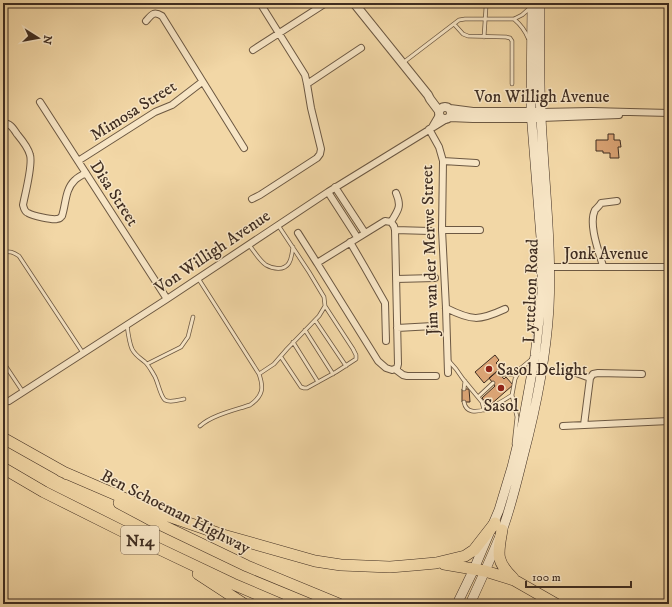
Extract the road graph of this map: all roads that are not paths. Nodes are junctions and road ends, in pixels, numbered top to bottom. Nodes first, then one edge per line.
1 (260, 3) edge
2 (326, 3) edge
3 (354, 3) edge
4 (507, 3) edge
5 (534, 4) edge
6 (485, 19) junction
7 (514, 19) junction
8 (146, 21) dead end
9 (454, 24) junction
10 (279, 34) junction
11 (484, 37) junction
12 (531, 44) junction
13 (361, 48) dead end
14 (253, 50) dead end
15 (402, 63) junction
16 (202, 82) junction
17 (307, 84) junction
18 (512, 84) dead end
19 (40, 102) dead end
20 (444, 113) junction
21 (669, 113) edge
22 (531, 115) junction
23 (541, 115) junction
24 (3, 123) edge
25 (430, 128) junction
26 (244, 148) dead end
27 (78, 161) junction
28 (443, 161) junction
29 (476, 163) dead end
30 (86, 172) junction
31 (335, 187) junction
32 (328, 192) junction
33 (396, 193) dead end
34 (669, 194) edge
35 (252, 199) dead end
36 (617, 201) dead end
37 (391, 222) junction
38 (278, 225) junction
39 (395, 230) junction
40 (442, 230) junction
41 (480, 230) dead end
42 (430, 231) dead end
43 (298, 233) dead end
44 (365, 233) junction
45 (357, 237) junction
46 (350, 242) junction
47 (248, 245) junction
48 (293, 247) junction
49 (3, 252) edge
50 (317, 263) junction
51 (546, 266) junction
52 (603, 266) junction
53 (669, 268) edge
54 (198, 278) junction
55 (435, 278) dead end
56 (396, 279) junction
57 (167, 299) junction
58 (325, 306) junction
59 (446, 308) junction
60 (505, 310) dead end
61 (193, 317) dead end
62 (315, 320) junction
63 (126, 325) junction
64 (433, 326) dead end
65 (397, 328) junction
66 (305, 330) junction
67 (386, 341) dead end
68 (293, 342) junction
69 (83, 353) junction
70 (535, 356) junction
71 (281, 357) junction
72 (447, 359) junction
73 (3, 362) edge
74 (147, 364) junction
75 (346, 366) junction
76 (395, 369) junction
77 (568, 370) dead end
78 (448, 373) dead end
79 (258, 374) junction
80 (333, 374) junction
81 (642, 374) dead end
82 (501, 375) dead end
83 (436, 376) dead end
84 (516, 376) junction
85 (590, 378) junction
86 (465, 381) junction
87 (318, 382) junction
88 (493, 383) dead end
89 (464, 389) dead end
90 (23, 392) junction
91 (512, 395) junction
92 (478, 398) junction
93 (184, 399) dead end
94 (10, 401) dead end
95 (464, 402) dead end
96 (484, 410) junction
97 (669, 421) edge
98 (584, 425) junction
99 (200, 426) dead end
100 (563, 426) dead end
101 (3, 438) edge
102 (3, 468) edge
103 (512, 468) junction
104 (61, 471) junction
105 (44, 492) junction
106 (498, 526) junction
107 (436, 563) junction
108 (474, 569) junction
109 (485, 571) junction
110 (514, 580) junction
111 (244, 604) edge
112 (280, 604) edge
113 (339, 604) edge
114 (457, 604) edge
115 (470, 604) edge
116 (556, 604) edge

1 - 10 street
2 - 10 street
3 - 15 street
4 - 6 lane
5 - 7 lane
5 - 12 main road, Lyttelton Road
5 - 23 main road, Lyttelton Road
6 - 7 lane
6 - 9 lane
6 - 11 lane
7 - 12 lane
8 - 16 street
9 - 11 lane
9 - 15 lane
10 - 14 street
10 - 17 street
11 - 18 lane
12 - 22 main road, Lyttelton Road
13 - 17 street
15 - 20 street
16 - 26 street
16 - 27 street, Mimosa Street
17 - 35 street
19 - 27 street, Disa Street
20 - 22 street, Von Willigh Avenue
20 - 25 street, Von Willigh Avenue
21 - 23 street, Von Willigh Avenue
22 - 23 street, Von Willigh Avenue
22 - 51 main road, Lyttelton Road
23 - 51 main road, Lyttelton Road
24 - 30 street
25 - 28 street, Jim van der Merwe Street
25 - 31 street, Von Willigh Avenue
27 - 30 street, Disa Street
28 - 29 street
28 - 40 street, Jim van der Merwe Street
30 - 57 street, Disa Street
31 - 32 street, Von Willigh Avenue
31 - 44 street
32 - 38 street, Von Willigh Avenue
32 - 45 street
33 - 37 street
34 - 53 street
36 - 52 street
37 - 39 street
37 - 44 street
38 - 47 street, Von Willigh Avenue
38 - 48 lane
39 - 42 street
39 - 56 street
40 - 41 street
40 - 59 street, Jim van der Merwe Street
43 - 50 street
44 - 45 street
45 - 46 street
46 - 50 street
46 - 67 street
47 - 48 lane
47 - 54 street, Von Willigh Avenue
48 - 58 lane
49 - 69 lane
50 - 76 street
51 - 52 street, Jonk Avenue
51 - 70 main road, Lyttelton Road
51 - 106 main road, Lyttelton Road
52 - 53 street, Jonk Avenue
54 - 57 street, Von Willigh Avenue
54 - 79 lane
55 - 56 street
56 - 65 street
57 - 63 street, Von Willigh Avenue
58 - 62 lane
58 - 75 lane
59 - 60 street
59 - 72 street, Jim van der Merwe Street
61 - 74 lane
62 - 66 lane
62 - 75 lane
63 - 69 street, Von Willigh Avenue
63 - 74 lane
64 - 65 street
65 - 76 street
66 - 68 lane
66 - 80 lane
68 - 71 lane
68 - 87 lane
69 - 90 street, Von Willigh Avenue
70 - 84 lane
70 - 103 main road, Lyttelton Road
71 - 79 lane
71 - 87 lane
72 - 78 street, Jim van der Merwe Street
72 - 86 lane
73 - 90 lane
74 - 93 lane
75 - 80 lane
76 - 83 street
77 - 85 street
79 - 99 lane
80 - 87 lane
81 - 85 street
82 - 84 lane
84 - 91 lane
85 - 98 street
86 - 89 lane
86 - 92 lane
88 - 92 lane
90 - 94 street, Von Willigh Avenue
91 - 96 lane
91 - 103 lane
92 - 96 lane
95 - 96 lane
97 - 98 street
98 - 100 street
101 - 104 highway, Ben Schoeman Highway / N14
102 - 105 highway, N14
103 - 106 main road, Lyttelton Road
104 - 107 highway
104 - 113 highway, Ben Schoeman Highway / N14
105 - 111 highway
105 - 112 highway, N14
106 - 107 highway
106 - 108 main road, Lyttelton Road
106 - 109 main road, Lyttelton Road
106 - 110 highway
107 - 108 highway
108 - 109 highway
108 - 114 main road, Lyttelton Road
109 - 110 highway
109 - 115 main road, Lyttelton Road
110 - 116 highway

